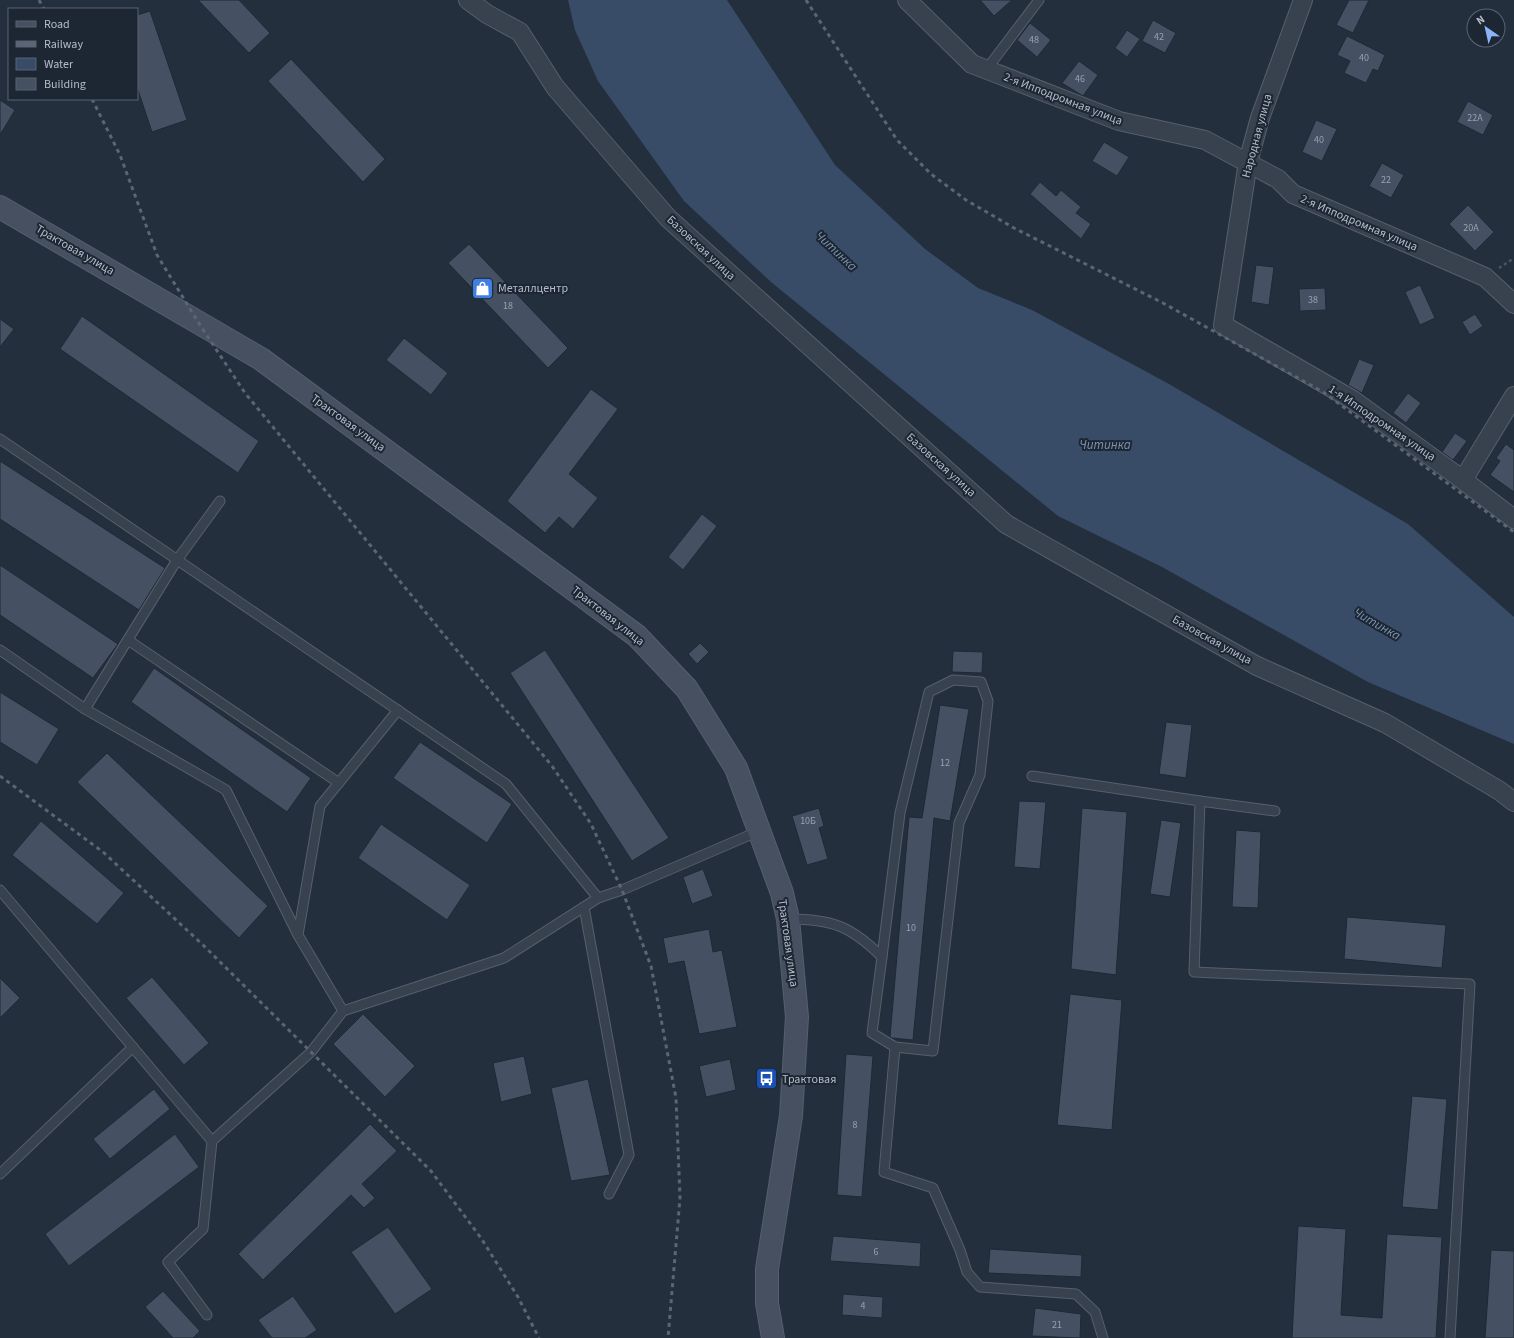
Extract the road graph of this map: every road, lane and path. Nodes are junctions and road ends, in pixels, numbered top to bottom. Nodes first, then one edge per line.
1 (468, 0) edge
2 (907, 0) edge
3 (1039, 0) edge
4 (1303, 0) edge
5 (986, 70) junction
6 (1248, 162) junction
7 (0, 207) edge
8 (1514, 304) edge
9 (1223, 325) joint
10 (1514, 381) edge
11 (1514, 388) edge
12 (1514, 396) edge
13 (0, 439) edge
14 (1463, 480) junction
15 (220, 501) dead end
16 (1514, 519) edge
17 (177, 560) junction
18 (128, 640) junction
19 (0, 650) edge
20 (85, 709) junction
21 (398, 710) junction
22 (1032, 776) dead end
23 (339, 784) junction
24 (1200, 801) junction
25 (1514, 802) edge
26 (1275, 811) dead end
27 (759, 831) junction
28 (0, 890) edge
29 (598, 898) junction
30 (584, 907) junction
31 (788, 919) junction
32 (298, 935) junction
33 (882, 957) junction
34 (343, 1011) junction
35 (133, 1047) junction
36 (896, 1047) junction
37 (212, 1141) junction
38 (0, 1174) edge
39 (609, 1194) dead end
40 (208, 1315) dead end
41 (773, 1338) edge
42 (1103, 1338) edge
43 (1450, 1338) edge

1 - 25 street, Базовская улица
2 - 5 street, 2-я Ипподромная улица
3 - 5 lane
4 - 6 street, Народная улица
5 - 6 street, 2-я Ипподромная улица
6 - 8 street, 2-я Ипподромная улица
6 - 9 street, Народная улица
7 - 27 main road, Трактовая улица
9 - 14 street, 1-я Ипподромная улица
10 - 11 street
12 - 14 street
13 - 17 lane
14 - 16 street, 1-я Ипподромная улица
15 - 17 lane
17 - 18 lane
17 - 21 lane
18 - 20 lane
18 - 23 lane
19 - 20 lane
20 - 32 lane
21 - 23 lane
21 - 29 lane
22 - 24 lane
23 - 32 lane
24 - 26 lane
24 - 43 lane
27 - 29 lane
27 - 31 main road, Трактовая улица
28 - 35 lane
29 - 30 lane
30 - 34 lane
30 - 39 lane
31 - 33 lane
31 - 41 main road, Трактовая улица
32 - 34 lane
33 - 36 lane
33 - 36 lane
34 - 37 lane
35 - 37 lane
35 - 38 lane
36 - 42 lane
37 - 40 lane

